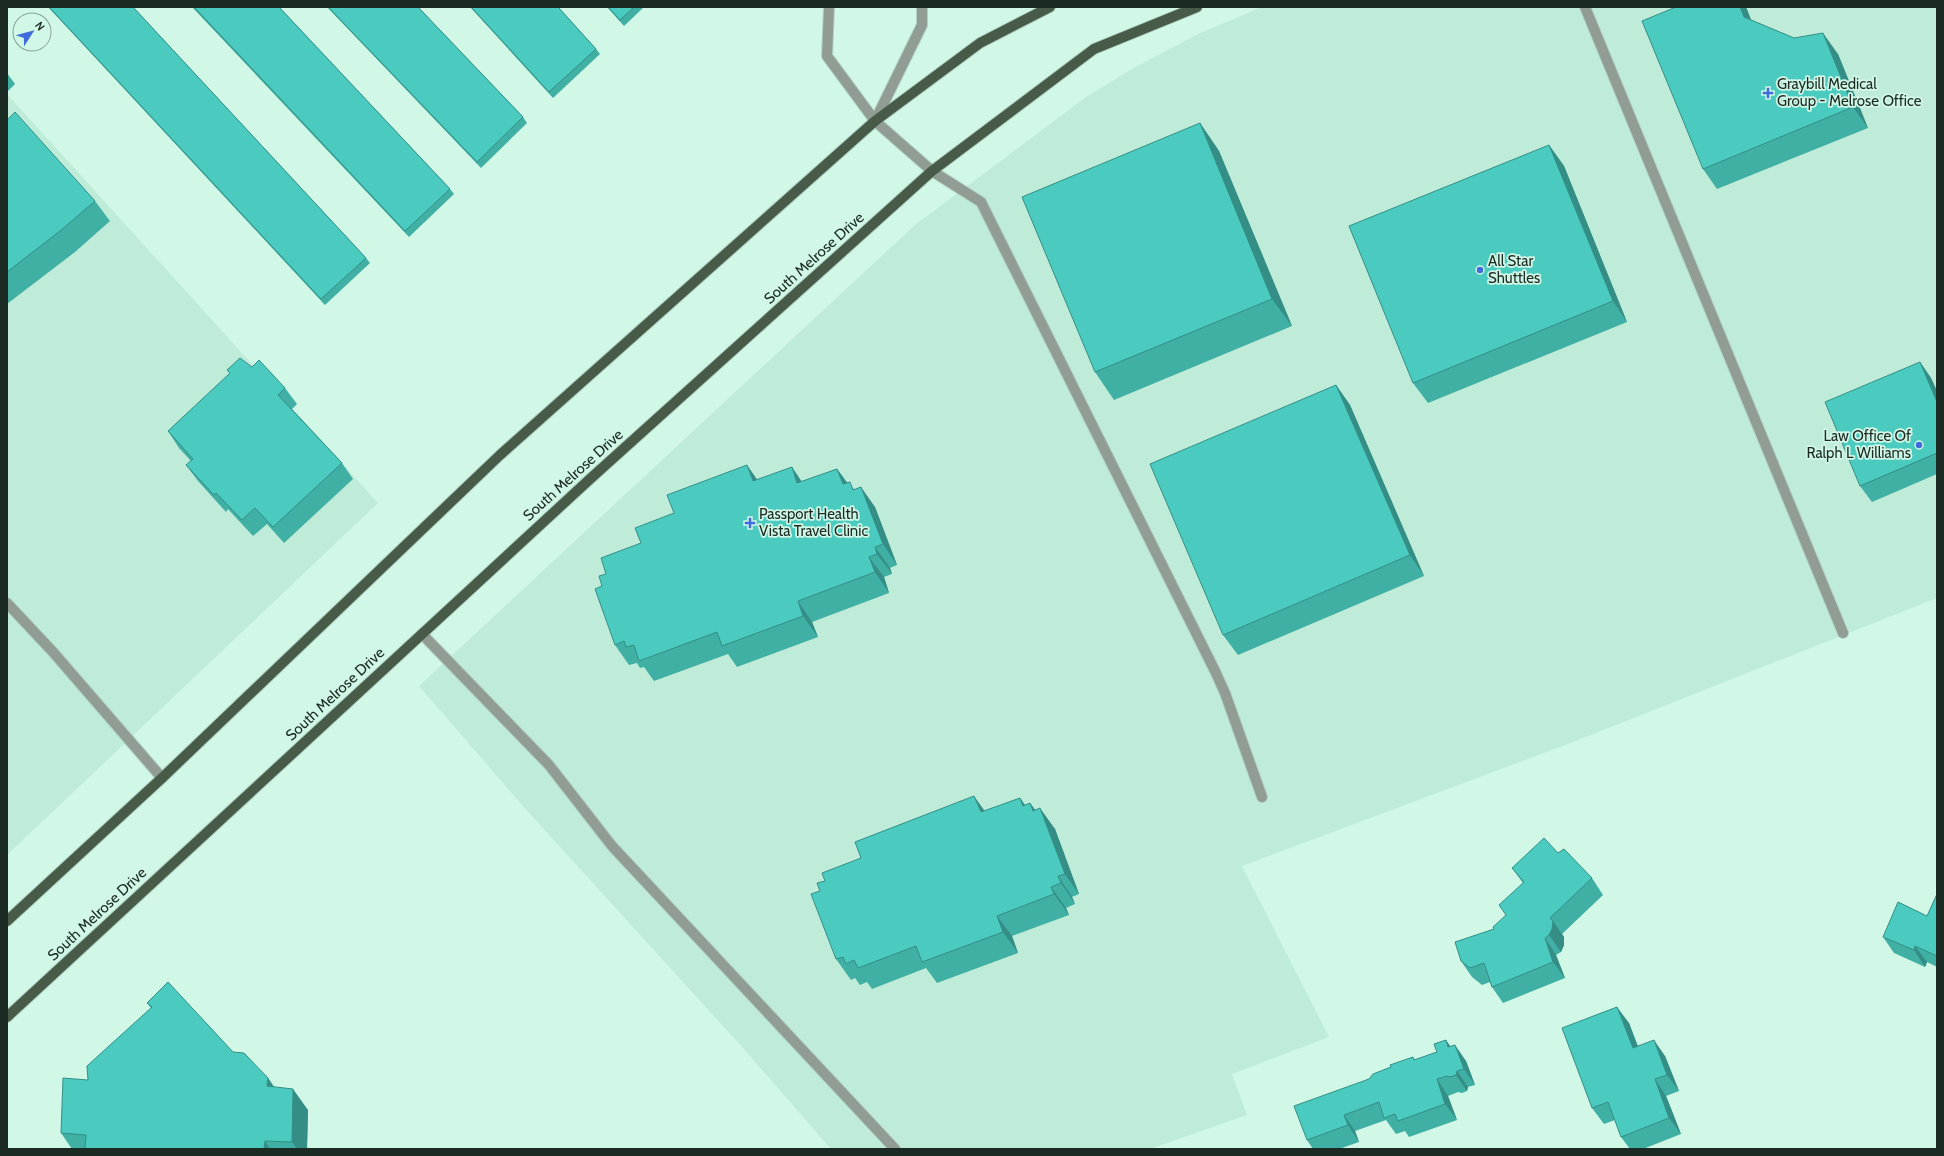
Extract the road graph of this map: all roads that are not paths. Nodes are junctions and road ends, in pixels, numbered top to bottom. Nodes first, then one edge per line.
1 (829, 7) edge
2 (922, 7) edge
3 (1050, 7) edge
4 (1197, 7) edge
5 (1585, 7) edge
6 (875, 121) junction
7 (932, 171) junction
8 (7, 602) edge
9 (1843, 633) dead end
10 (422, 634) junction
11 (162, 778) junction
12 (1262, 797) dead end
13 (7, 921) edge
14 (7, 1017) edge
15 (895, 1149) edge

1 - 6 street
2 - 6 street
3 - 6 main road
4 - 7 main road, South Melrose Drive
5 - 9 street
6 - 7 street
6 - 11 main road
7 - 10 main road, South Melrose Drive
7 - 12 street
8 - 11 street
10 - 14 main road, South Melrose Drive
10 - 15 street
11 - 13 main road

